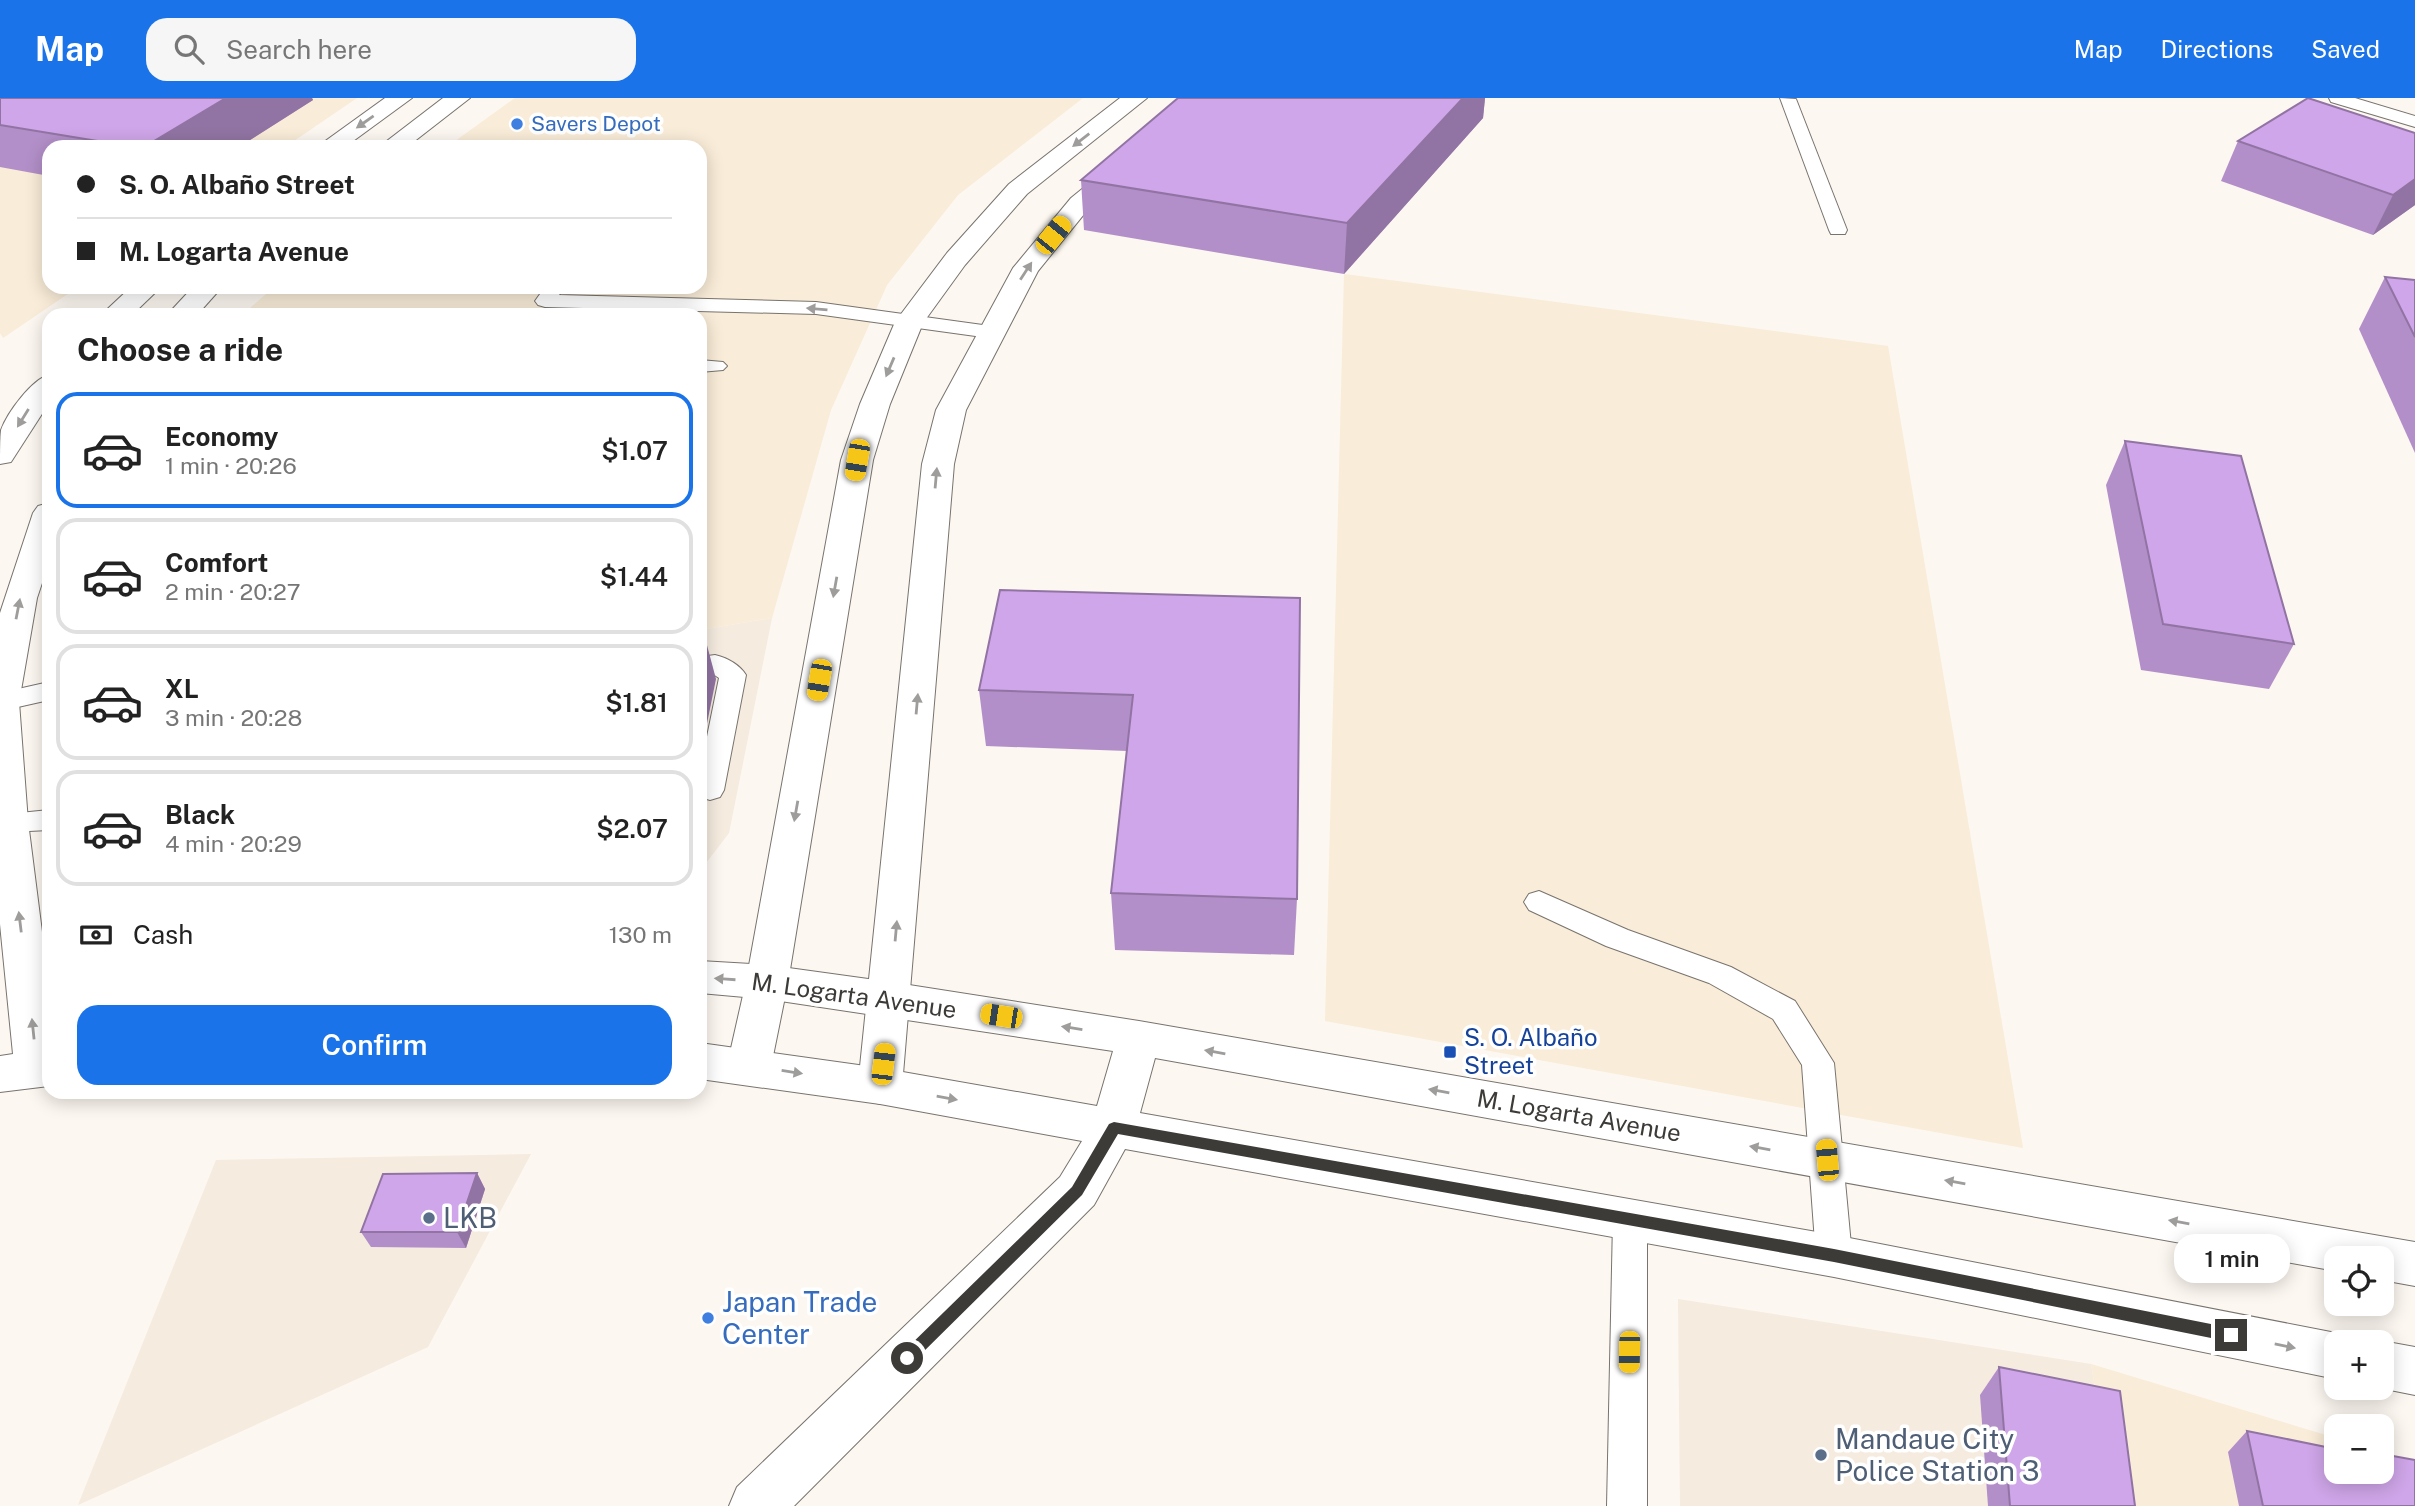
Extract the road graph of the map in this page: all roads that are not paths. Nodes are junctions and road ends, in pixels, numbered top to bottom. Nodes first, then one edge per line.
1 (400, 98) edge
2 (458, 98) edge
3 (1135, 98) edge
4 (1768, 98) edge
5 (1789, 98) edge
6 (2337, 98) edge
7 (2415, 122) edge
8 (339, 140) edge
9 (401, 140) edge
10 (1144, 150) edge
11 (1838, 230) dead end
12 (139, 294) edge
13 (201, 294) edge
14 (545, 301) edge
15 (123, 308) edge
16 (188, 308) edge
17 (909, 322) junction
18 (990, 332) junction
19 (42, 392) edge
20 (0, 455) edge
21 (42, 534) edge
22 (707, 664) edge
23 (42, 693) edge
24 (1, 702) edge
25 (710, 790) dead end
26 (42, 820) edge
27 (9, 822) junction
28 (1539, 902) dead end
29 (707, 978) edge
30 (767, 982) junction
31 (26, 990) edge
32 (890, 999) junction
33 (1139, 1038) junction
34 (707, 1062) edge
35 (749, 1066) junction
36 (29, 1070) edge
37 (880, 1086) junction
38 (1114, 1128) junction
39 (1827, 1160) junction
40 (1630, 1221) junction
41 (1834, 1256) junction
42 (2415, 1264) edge
43 (2324, 1354) edge
44 (2394, 1367) edge
45 (2415, 1371) edge
46 (756, 1506) edge
47 (1627, 1506) edge

1 -> 8 main road
2 - 9 main road
3 -> 17 main road
4 - 5 lane
5 - 11 lane
6 - 7 lane
18 -> 10 main road
12 - 15 main road
13 - 16 main road
17 -> 14 lane
17 - 18 lane
17 -> 30 main road
32 -> 18 main road
19 -> 20 main road
24 -> 21 main road
22 - 25 lane
23 - 24 lane
24 - 27 main road
26 - 27 lane
31 -> 27 main road
28 - 39 lane
30 -> 29 main road, M. Logarta Avenue
30 - 32 main road, M. Logarta Avenue
30 - 35 main road
36 -> 31 main road
33 -> 32 main road, M. Logarta Avenue
32 - 37 main road
33 - 38 main road
39 -> 33 main road, M. Logarta Avenue
34 - 35 main road
35 -> 37 main road
37 -> 38 main road
38 - 40 main road
38 - 46 main road
39 - 41 lane
42 -> 39 main road, M. Logarta Avenue
40 - 41 main road
40 - 47 lane
41 -> 43 main road
44 - 45 main road

